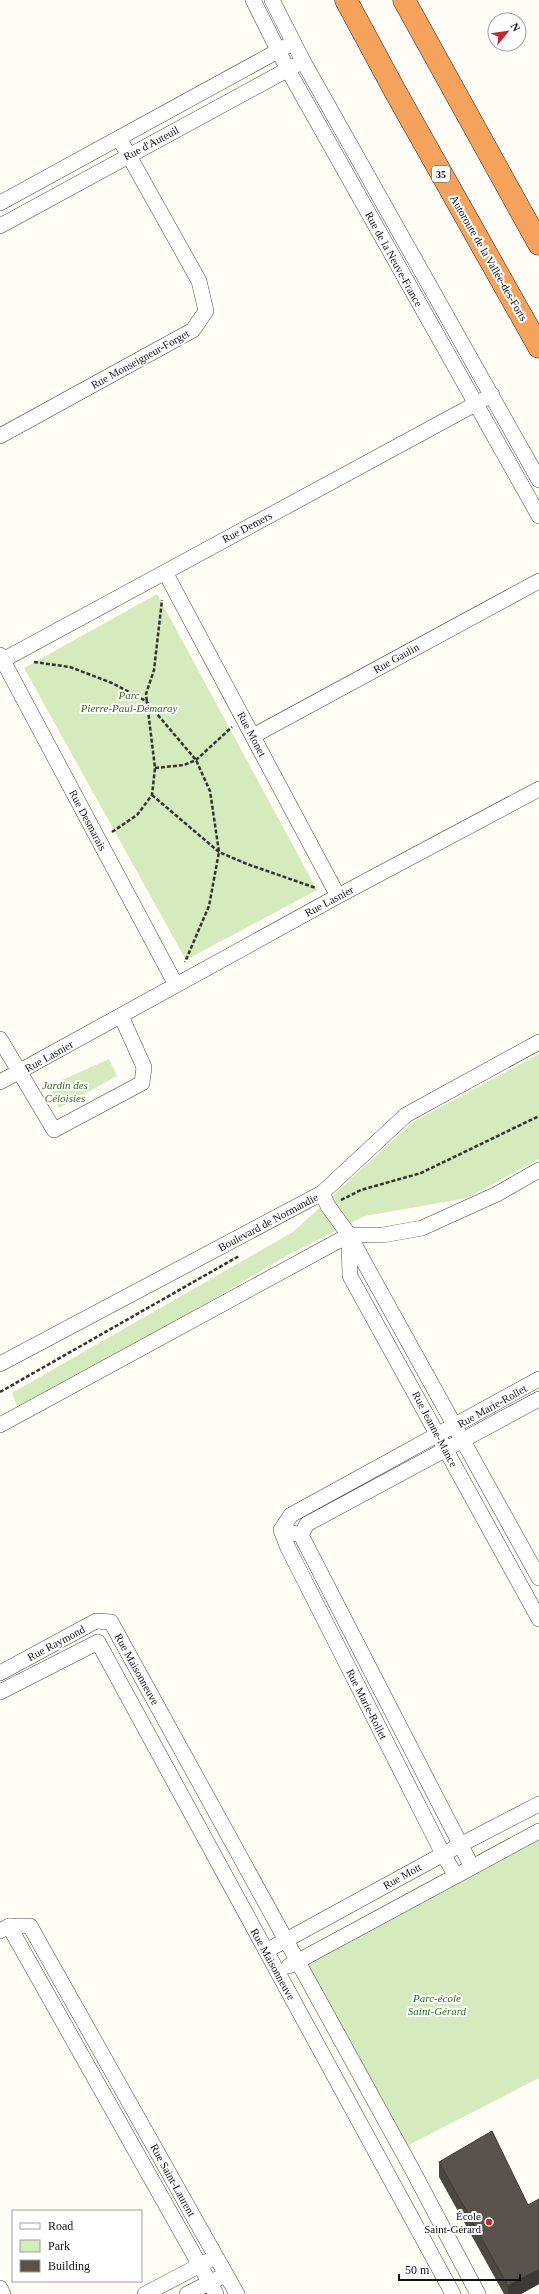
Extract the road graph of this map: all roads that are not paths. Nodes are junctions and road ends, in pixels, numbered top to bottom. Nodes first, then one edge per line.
1 (253, 0) edge
2 (272, 0) edge
3 (346, 0) edge
4 (404, 0) edge
5 (293, 43) junction
6 (278, 51) junction
7 (303, 61) junction
8 (288, 70) junction
9 (119, 138) junction
10 (129, 155) junction
11 (0, 202) edge
12 (0, 226) edge
13 (539, 244) edge
14 (539, 347) edge
15 (492, 395) junction
16 (476, 404) junction
17 (0, 436) edge
18 (539, 480) edge
19 (539, 516) edge
20 (165, 572) junction
21 (539, 580) edge
22 (3, 658) edge
23 (253, 736) junction
24 (539, 789) edge
25 (338, 896) junction
26 (176, 985) junction
27 (121, 1016) junction
28 (0, 1039) edge
29 (539, 1042) edge
30 (18, 1072) junction
31 (0, 1082) edge
32 (539, 1170) edge
33 (325, 1199) junction
34 (348, 1235) junction
35 (0, 1364) edge
36 (539, 1379) edge
37 (539, 1399) edge
38 (1, 1422) edge
39 (455, 1426) junction
40 (440, 1435) junction
41 (463, 1441) junction
42 (446, 1449) junction
43 (281, 1530) junction
44 (301, 1535) junction
45 (539, 1578) edge
46 (539, 1619) edge
47 (111, 1622) junction
48 (98, 1642) junction
49 (2, 1672) edge
50 (5, 1689) edge
51 (539, 1804) edge
52 (539, 1831) edge
53 (460, 1845) junction
54 (443, 1854) junction
55 (472, 1867) junction
56 (456, 1876) junction
57 (5, 1929) edge
58 (286, 1940) junction
59 (266, 1951) junction
60 (298, 1962) junction
61 (278, 1972) junction
62 (109, 2066) junction
63 (92, 2075) junction
64 (413, 2171) junction
65 (392, 2182) junction
66 (216, 2257) junction
67 (200, 2266) junction
68 (226, 2275) junction
69 (0, 2288) edge
70 (213, 2288) edge
71 (3, 2294) edge
72 (145, 2294) edge
73 (188, 2294) edge
74 (237, 2294) edge
75 (453, 2294) edge
76 (478, 2294) edge

1 - 6 street, Rue de la Neuve-France
2 - 5 street, Rue de la Neuve-France
3 - 14 highway, Autoroute de la Vallée-des-Forts / 35
4 - 13 highway
5 - 6 street, Rue d'Auteuil
5 - 7 street, Rue de la Neuve-France
6 - 8 street, Rue de la Neuve-France
6 - 9 street, Rue d'Auteuil
7 - 8 street, Rue d'Auteuil
7 - 15 street, Rue de la Neuve-France
8 - 10 street, Rue d'Auteuil
8 - 16 street, Rue de la Neuve-France
9 - 10 street, Rue Monseigneur-Forget
9 - 11 street, Rue d'Auteuil
10 - 12 street, Rue d'Auteuil
10 - 17 street, Rue Monseigneur-Forget
15 - 16 street, Rue Demers
15 - 18 street, Rue de la Neuve-France
16 - 19 street, Rue de la Neuve-France
16 - 20 street, Rue Demers
20 - 22 street, Rue Demers
20 - 23 street, Rue Monet
21 - 23 street, Rue Gaulin
22 - 26 street, Rue Desmarais
23 - 25 street, Rue Monet
24 - 25 street, Rue Lasnier
25 - 26 street, Rue Lasnier
26 - 27 street, Rue Lasnier
27 - 30 street, Rue Lasnier
27 - 30 street, Rue Lasnier
28 - 30 street
29 - 33 street, Boulevard de Normandie
30 - 31 street, Rue Lasnier
32 - 34 street
33 - 34 street, Rue Jeanne-Mance
33 - 35 street, Boulevard de Normandie
34 - 38 street
34 - 39 street, Rue Jeanne-Mance
34 - 40 street, Rue Jeanne-Mance
36 - 39 street, Rue Marie-Rollet
37 - 41 street, Rue Marie-Rollet
39 - 40 street, Rue Marie-Rollet
39 - 41 street, Rue Jeanne-Mance
40 - 42 street, Rue Jeanne-Mance
40 - 43 street, Rue Marie-Rollet
41 - 42 street, Rue Marie-Rollet
41 - 45 street, Rue Jeanne-Mance
42 - 44 street, Rue Marie-Rollet
42 - 46 street, Rue Jeanne-Mance
43 - 44 street
43 - 54 street, Rue Marie-Rollet
44 - 53 street, Rue Marie-Rollet
47 - 48 street, Rue Maisonneuve
47 - 49 street, Rue Raymond
47 - 58 street, Rue Maisonneuve
48 - 50 street, Rue Raymond
48 - 59 street, Rue Maisonneuve
49 - 50 street, Rue Raymond
51 - 53 street, Rue Mott
52 - 55 street
53 - 54 street, Rue Mott
53 - 55 street, Rue Marie-Rollet
54 - 56 street, Rue Marie-Rollet
54 - 58 street, Rue Mott
55 - 56 street
56 - 60 street
57 - 62 street, Rue Saint-Laurent
57 - 63 street, Rue Saint-Laurent
58 - 59 street, Rue Mott
58 - 60 street, Rue Maisonneuve
59 - 61 street, Rue Maisonneuve
60 - 61 street
60 - 64 street, Rue Maisonneuve
61 - 65 street, Rue Maisonneuve
62 - 63 street
62 - 66 street, Rue Saint-Laurent
63 - 67 street, Rue Saint-Laurent
64 - 65 street
64 - 76 street, Rue Maisonneuve
65 - 75 street, Rue Maisonneuve
66 - 67 street
66 - 68 street, Rue Saint-Laurent
67 - 70 street, Rue Saint-Laurent
67 - 72 street
68 - 70 street
68 - 74 street, Rue Saint-Laurent
69 - 71 street
70 - 73 street

